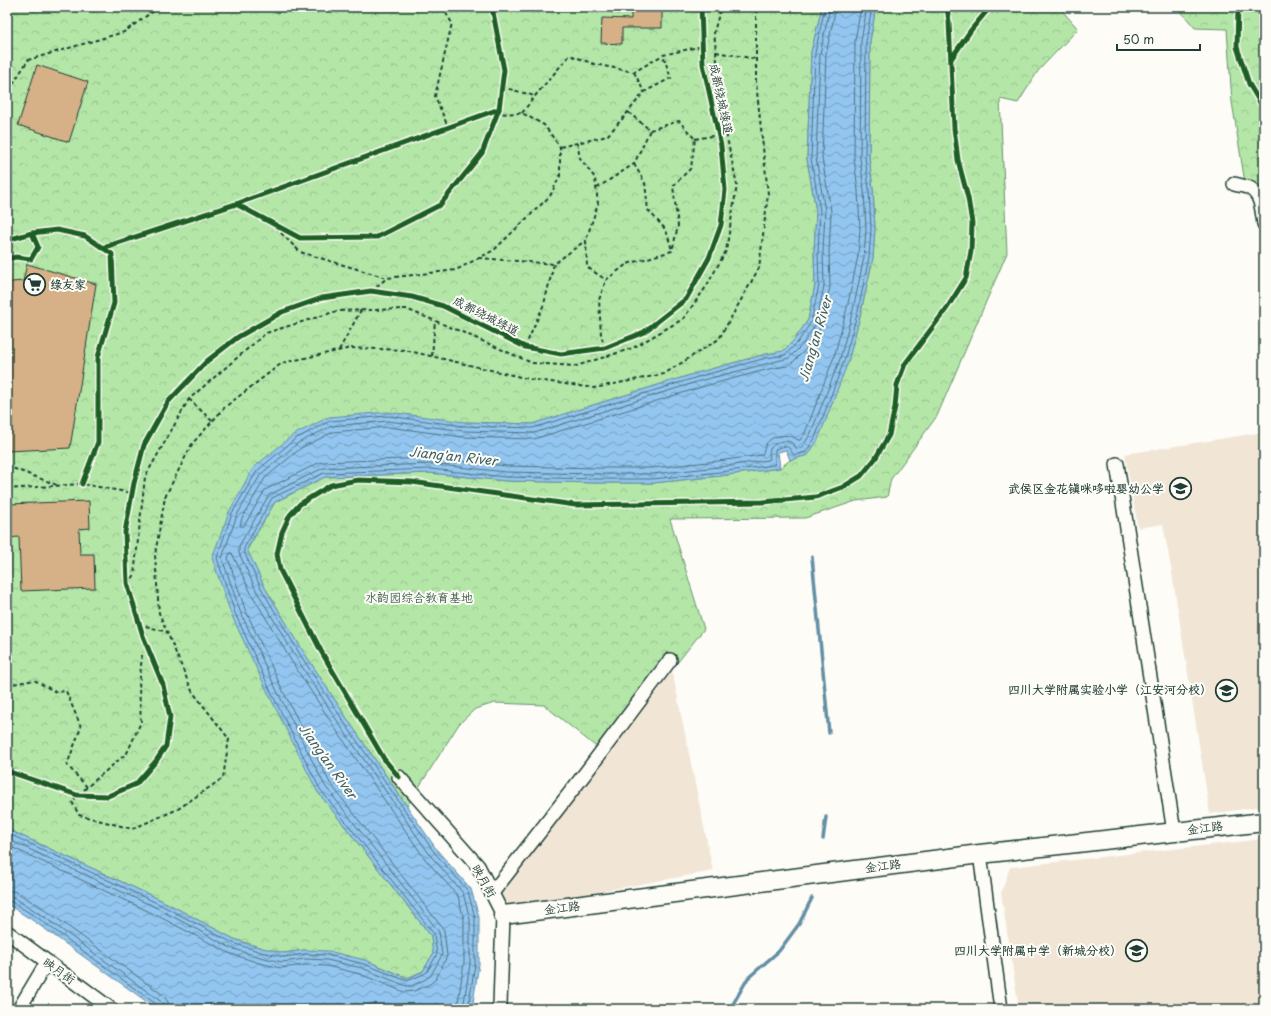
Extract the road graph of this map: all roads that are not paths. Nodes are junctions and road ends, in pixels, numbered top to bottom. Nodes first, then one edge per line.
1 (1234, 184) dead end
2 (1264, 224) edge
3 (1117, 464) dead end
4 (670, 660) dead end
5 (399, 777) dead end
6 (1264, 822) edge
7 (1174, 832) junction
8 (980, 854) junction
9 (492, 893) junction
10 (503, 915) junction
11 (7, 932) edge
12 (47, 962) junction
13 (19, 1009) edge
14 (111, 1009) edge
15 (498, 1009) edge
16 (1001, 1009) edge

1 - 2 street
3 - 7 street
4 - 9 street
5 - 9 street, 映月街
6 - 7 street, 金江路
7 - 8 street, 金江路
8 - 10 street, 金江路
8 - 16 street
9 - 10 street, 映月街
10 - 15 street, 映月街
11 - 12 street, 映月街
12 - 13 street
12 - 14 street, 映月街

